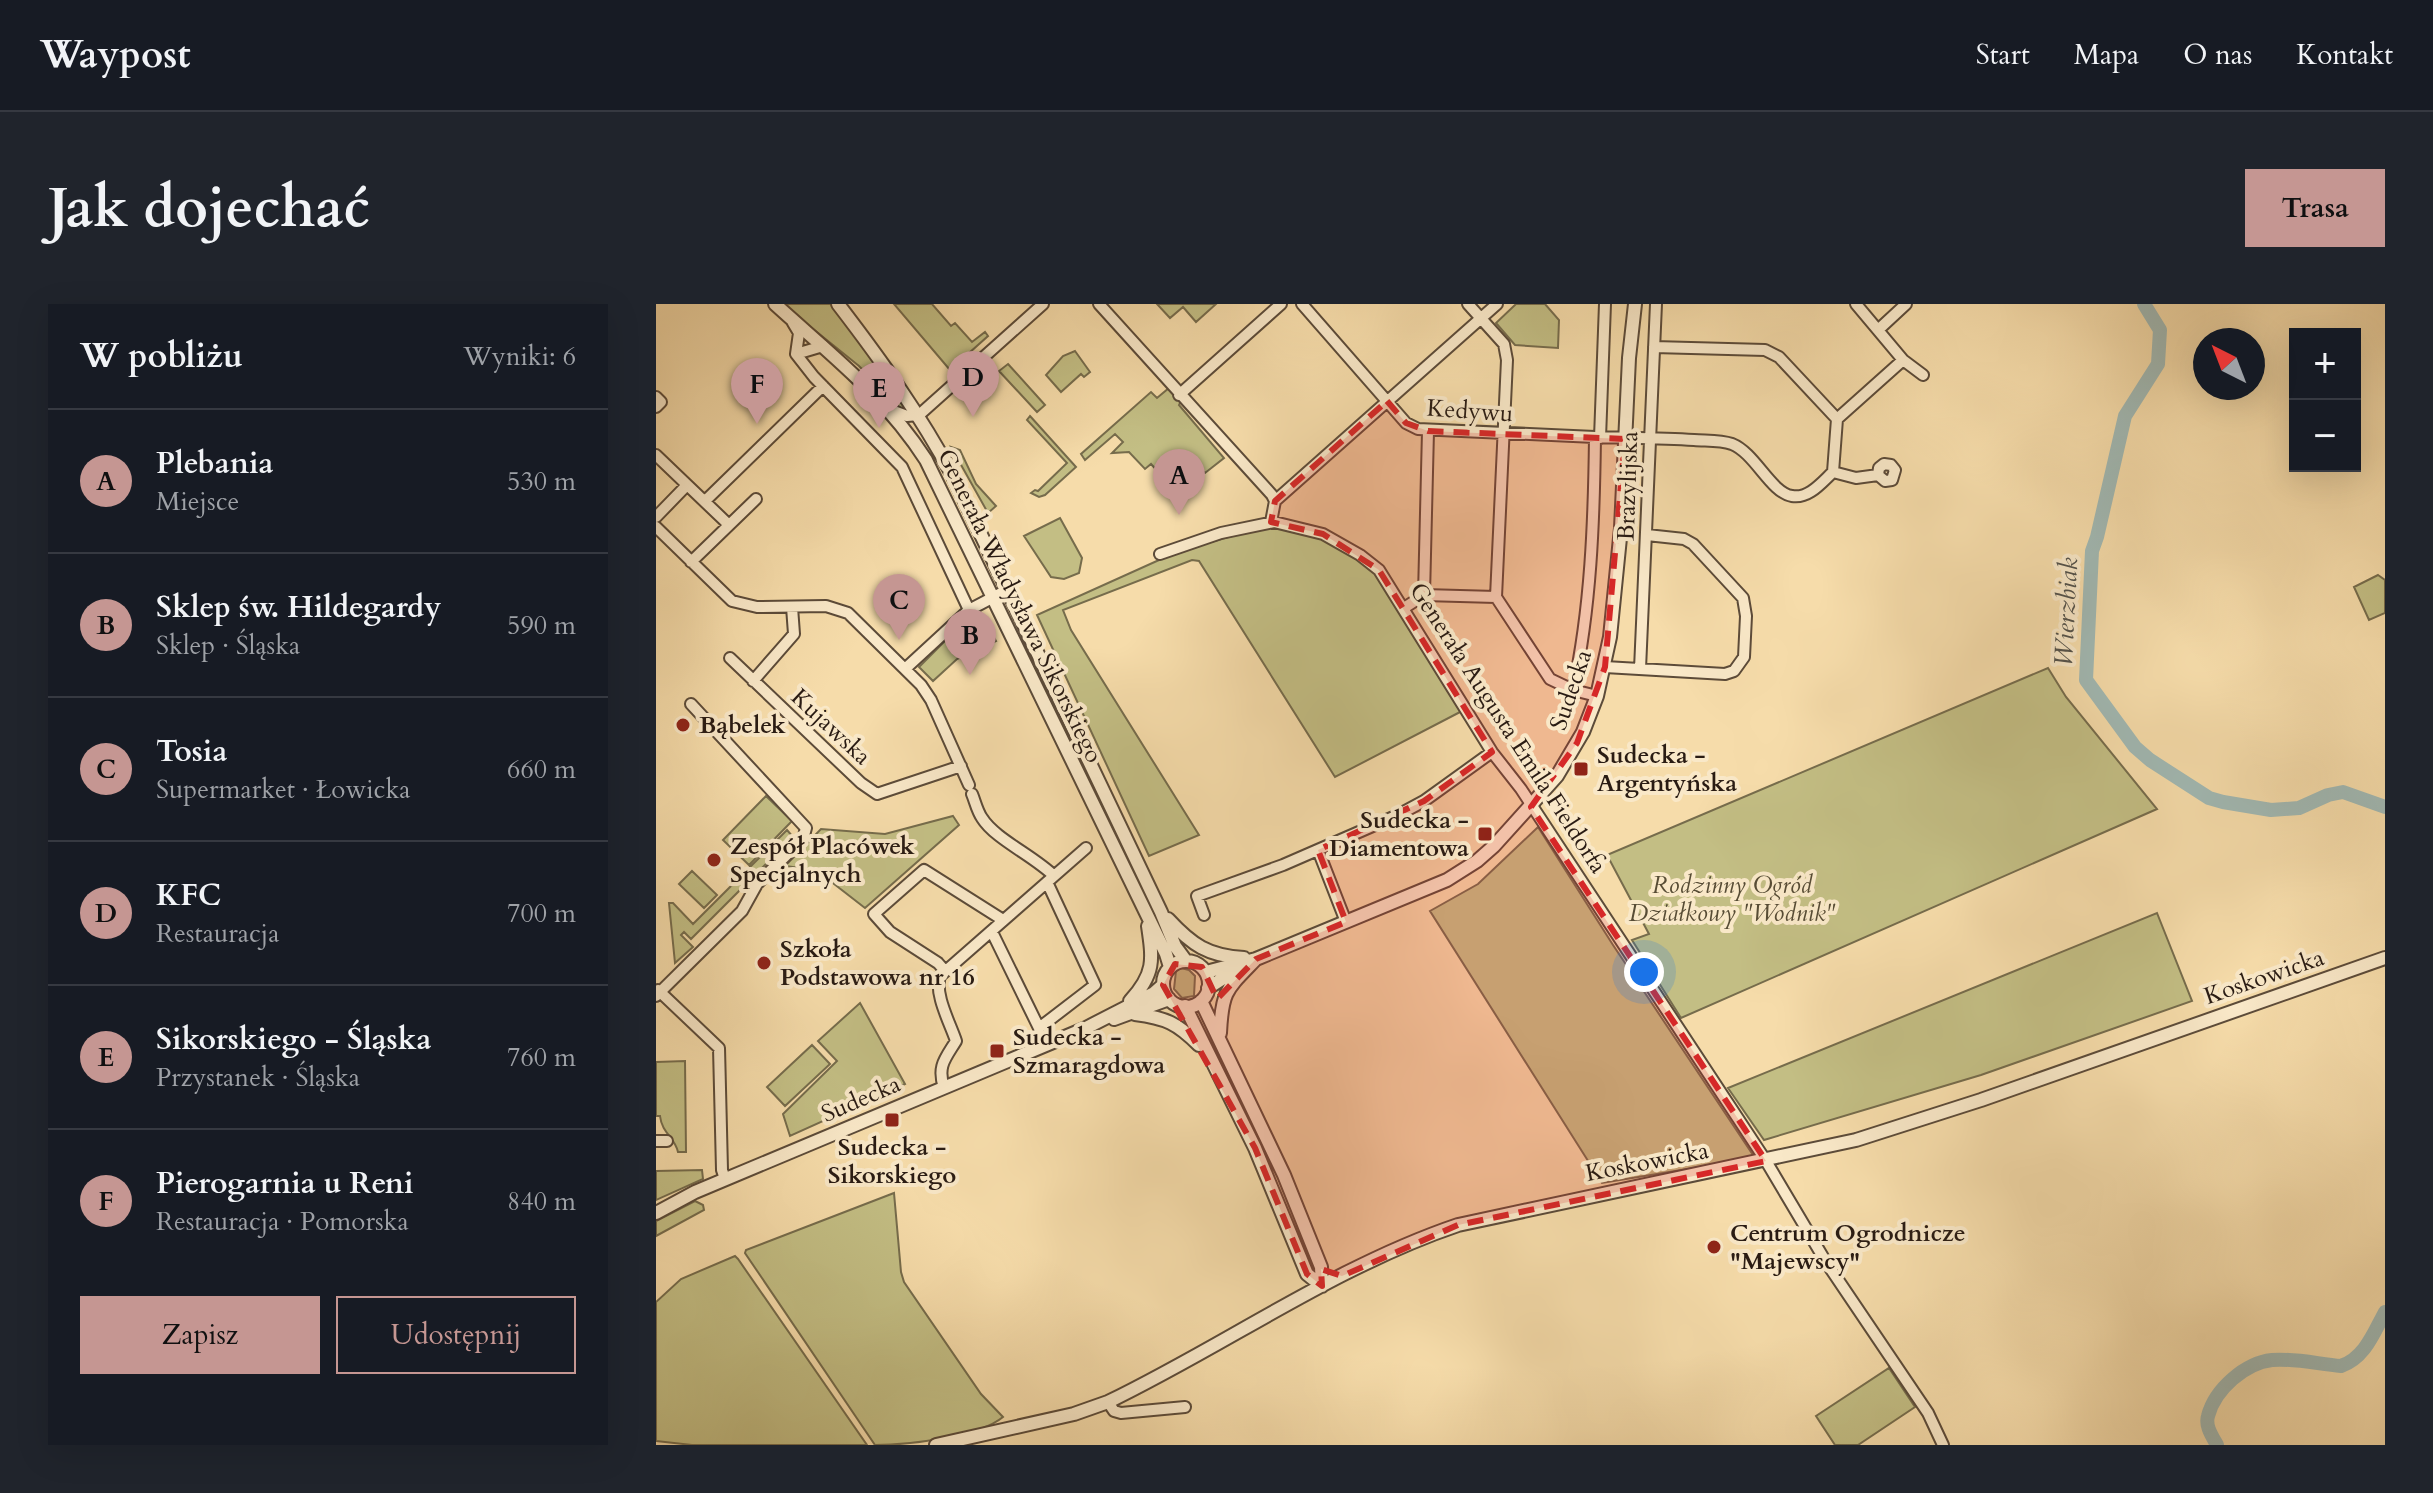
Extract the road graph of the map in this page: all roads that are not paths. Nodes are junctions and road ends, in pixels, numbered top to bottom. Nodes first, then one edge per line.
1 (775, 304) edge
2 (838, 304) edge
3 (1043, 304) edge
4 (1099, 304) edge
5 (1281, 304) edge
6 (1302, 304) edge
7 (1468, 304) edge
8 (1497, 304) edge
9 (1605, 304) edge
10 (1635, 304) edge
11 (1656, 304) edge
12 (1856, 304) edge
13 (1906, 304) edge
14 (788, 316) junction
15 (1481, 319) junction
16 (1878, 330) junction
17 (823, 346) junction
18 (1654, 347) junction
19 (796, 354) junction
20 (1903, 360) junction
21 (1923, 375) dead end
22 (823, 386) junction
23 (1179, 395) junction
24 (656, 397) edge
25 (1387, 401) junction
26 (656, 407) edge
27 (891, 410) junction
28 (919, 415) junction
29 (1837, 419) junction
30 (1428, 431) junction
31 (1503, 434) junction
32 (1597, 438) junction
33 (1625, 439) junction
34 (1650, 439) junction
35 (656, 455) edge
36 (1833, 472) junction
37 (1878, 475) dead end
38 (687, 485) junction
39 (756, 499) dead end
40 (705, 501) junction
41 (1275, 501) junction
42 (656, 517) edge
43 (1271, 522) junction
44 (728, 524) junction
45 (656, 527) edge
46 (1647, 535) junction
47 (1160, 554) dead end
48 (691, 562) junction
49 (1007, 590) junction
50 (1424, 595) junction
51 (993, 597) junction
52 (1496, 597) junction
53 (792, 607) junction
54 (1404, 608) junction
55 (969, 610) junction
56 (730, 658) dead end
57 (1605, 667) junction
58 (906, 668) junction
59 (1640, 669) junction
60 (753, 681) junction
61 (1573, 690) junction
62 (1597, 696) junction
63 (691, 704) dead end
64 (1492, 752) junction
65 (961, 766) junction
66 (1531, 807) junction
67 (1086, 848) dead end
68 (1318, 850) junction
69 (1050, 879) junction
70 (1161, 912) junction
71 (1204, 915) dead end
72 (1147, 918) junction
73 (1003, 920) junction
74 (1346, 922) junction
75 (992, 932) junction
76 (2385, 958) edge
77 (1256, 959) junction
78 (1186, 961) junction
79 (1170, 967) junction
80 (945, 971) junction
81 (1206, 972) junction
82 (1163, 985) junction
83 (1208, 988) junction
84 (658, 992) edge
85 (1169, 999) junction
86 (1201, 1001) junction
87 (1185, 1006) junction
88 (1127, 1011) junction
89 (1219, 1036) junction
90 (1207, 1053) junction
91 (944, 1088) junction
92 (1766, 1161) junction
93 (725, 1179) junction
94 (656, 1213) edge
95 (1321, 1267) junction
96 (1307, 1274) junction
97 (1342, 1276) junction
98 (1322, 1286) junction
99 (1298, 1299) junction
100 (1108, 1402) junction
101 (1185, 1407) dead end
102 (936, 1445) edge
103 (1943, 1445) edge

1 - 14 street, Generała Władysława Sikorskiego
2 - 28 street, Generała Władysława Sikorskiego
3 - 28 street
4 - 23 street
5 - 23 street
6 - 25 street, Kedywu
7 - 15 street
8 - 15 street
9 - 32 street
10 - 33 street, Sudecka
11 - 18 street, Brazylijska
12 - 16 street
13 - 16 street
14 - 17 street, Generała Władysława Sikorskiego
14 - 19 street
15 - 25 street
15 - 31 street
16 - 20 street
17 - 19 street
17 - 27 street, Generała Władysława Sikorskiego
18 - 29 street
18 - 34 street, Brazylijska
19 - 22 street
20 - 21 street
20 - 29 street
22 - 40 street
22 - 55 street
23 - 41 street
24 - 26 street
25 - 30 street, Kedywu
25 - 41 street
27 - 28 street
27 - 51 street, Generała Władysława Sikorskiego
28 - 49 street, Generała Władysława Sikorskiego
29 - 36 street
30 - 31 street, Kedywu
30 - 50 street
31 - 32 street, Kedywu
31 - 52 street
32 - 33 street, Kedywu
32 - 61 street
33 - 34 street, Kedywu
33 - 57 street, Sudecka
34 - 36 street, Kedywu
34 - 46 street, Brazylijska
35 - 38 street
36 - 37 street
38 - 40 street
38 - 42 street
39 - 44 street
40 - 44 street
41 - 43 street
43 - 47 street, Generała Augusta Emila Fieldorfa
43 - 54 street, Generała Augusta Emila Fieldorfa
44 - 48 street
45 - 48 street
46 - 59 street, Brazylijska
46 - 59 street
48 - 53 street
49 - 51 street
49 - 70 street, Generała Władysława Sikorskiego
50 - 52 street
50 - 54 street
51 - 55 street
51 - 72 street, Generała Władysława Sikorskiego
52 - 61 street
53 - 58 street
53 - 60 street
54 - 64 street, Generała Augusta Emila Fieldorfa
55 - 58 street
56 - 60 street, Kujawska
57 - 59 street
57 - 62 street, Sudecka
58 - 65 street
60 - 65 street, Kujawska
61 - 62 street
62 - 66 street, Sudecka
63 - 84 street
64 - 66 street, Generała Augusta Emila Fieldorfa
64 - 68 street
65 - 69 street
66 - 74 street, Sudecka
66 - 92 street, Generała Augusta Emila Fieldorfa
67 - 69 street
68 - 71 street
68 - 74 street
69 - 73 street
69 - 75 street
70 - 77 street
70 - 78 street, Generała Władysława Sikorskiego
72 - 79 street, Generała Władysława Sikorskiego
72 - 88 street
73 - 75 street
73 - 80 street
74 - 77 street, Sudecka
75 - 80 street
76 - 92 street, Koskowicka
77 - 81 street, Sudecka
77 - 83 street, Sudecka
77 - 89 street
78 - 79 street
78 - 81 street
79 - 82 street
80 - 91 street
81 - 83 street
82 - 85 street
82 - 88 street, Sudecka
83 - 86 street
84 - 93 street
85 - 87 street
85 - 88 street, Sudecka
86 - 87 street
86 - 89 street
87 - 90 street
88 - 90 street
88 - 91 street, Sudecka
89 - 95 street
90 - 96 street
91 - 93 street, Sudecka
92 - 97 street, Koskowicka
92 - 103 street, Generała Augusta Emila Fieldorfa
93 - 94 street, Sudecka
95 - 97 street
95 - 98 street
96 - 98 street
96 - 99 street
97 - 98 street, Koskowicka
98 - 99 street, Koskowicka
99 - 100 street, Koskowicka
100 - 101 street
100 - 102 street, Koskowicka

